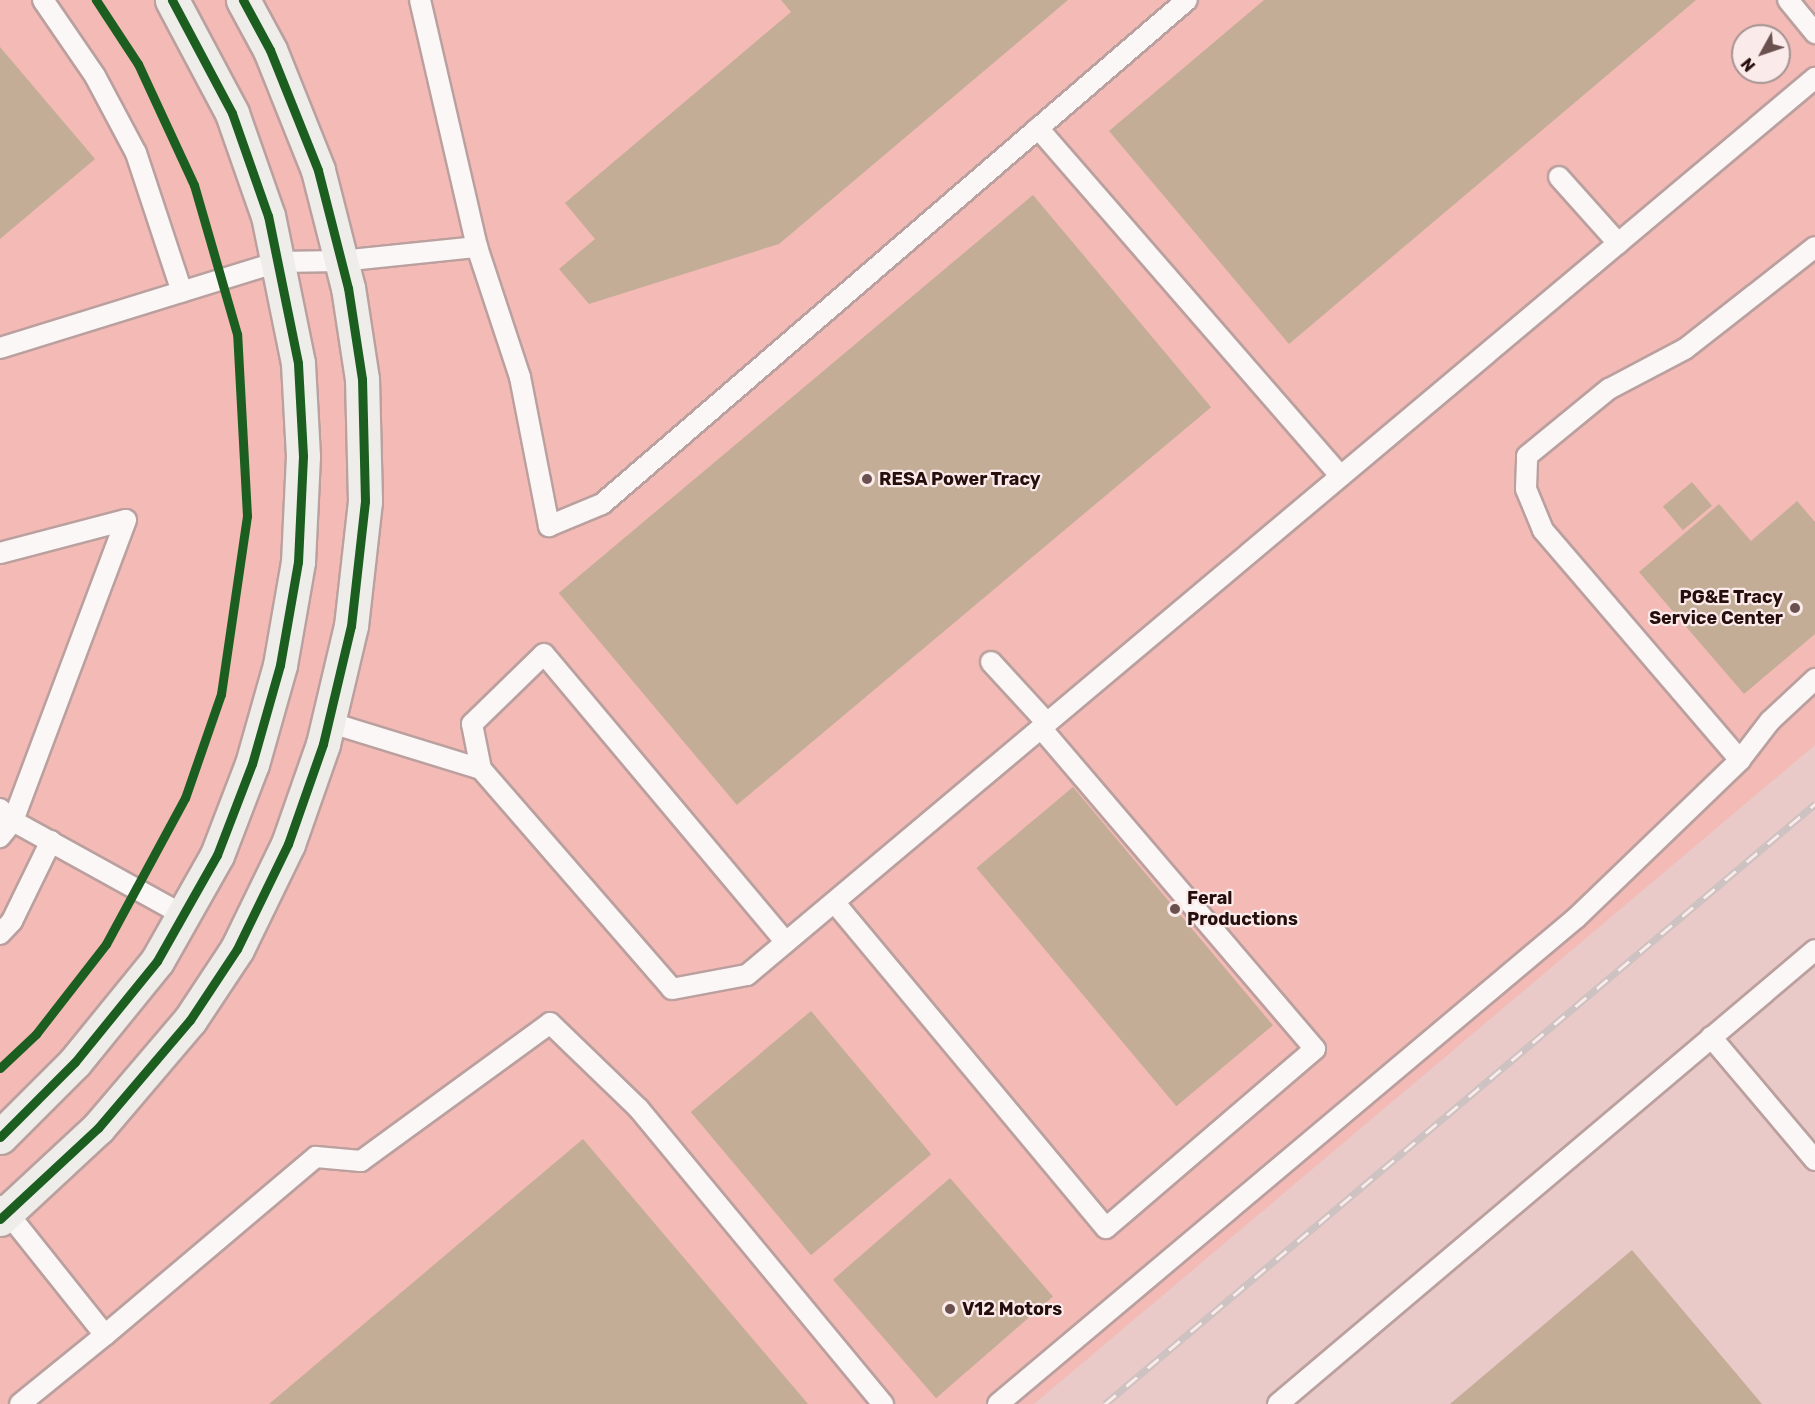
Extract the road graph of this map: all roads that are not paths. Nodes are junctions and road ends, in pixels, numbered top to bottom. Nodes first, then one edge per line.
1 (43, 0) edge
2 (172, 0) edge
3 (243, 0) edge
4 (420, 0) edge
5 (1187, 0) edge
6 (1788, 0) edge
7 (1815, 33) edge
8 (1815, 78) edge
9 (1038, 128) junction
10 (1558, 177) dead end
11 (1618, 243) junction
12 (477, 246) junction
13 (1815, 248) edge
14 (341, 261) junction
15 (277, 262) junction
16 (182, 292) junction
17 (0, 348) edge
18 (1341, 476) junction
19 (0, 552) edge
20 (991, 662) dead end
21 (1815, 679) edge
22 (328, 722) junction
23 (1045, 726) junction
24 (1740, 760) junction
25 (481, 769) junction
26 (7, 815) edge
27 (0, 837) edge
28 (51, 842) junction
29 (835, 903) junction
30 (183, 915) junction
31 (0, 934) edge
32 (786, 942) junction
33 (1815, 951) edge
34 (1711, 1037) junction
35 (0, 1137) edge
36 (1815, 1160) edge
37 (2, 1212) edge
38 (105, 1335) junction
39 (20, 1404) edge
40 (883, 1404) edge
41 (998, 1404) edge
42 (1278, 1404) edge

1 - 16 lane
2 - 15 main road
3 - 14 main road
4 - 12 lane
5 - 9 lane
6 - 7 lane
8 - 11 lane
9 - 12 lane
9 - 18 lane
10 - 11 lane
11 - 18 lane
12 - 14 lane
13 - 24 lane
14 - 15 lane
14 - 22 main road
15 - 16 lane
15 - 30 main road
16 - 17 lane
18 - 23 lane
19 - 26 lane
20 - 23 lane
21 - 24 lane
22 - 25 lane
22 - 37 main road
23 - 29 lane
23 - 29 lane
24 - 41 lane
25 - 32 lane
25 - 32 lane
26 - 27 lane
26 - 28 lane
28 - 30 lane
28 - 31 lane
29 - 32 lane
30 - 35 main road
33 - 34 lane
34 - 36 lane
34 - 42 lane
37 - 38 lane
38 - 39 lane
38 - 40 lane

